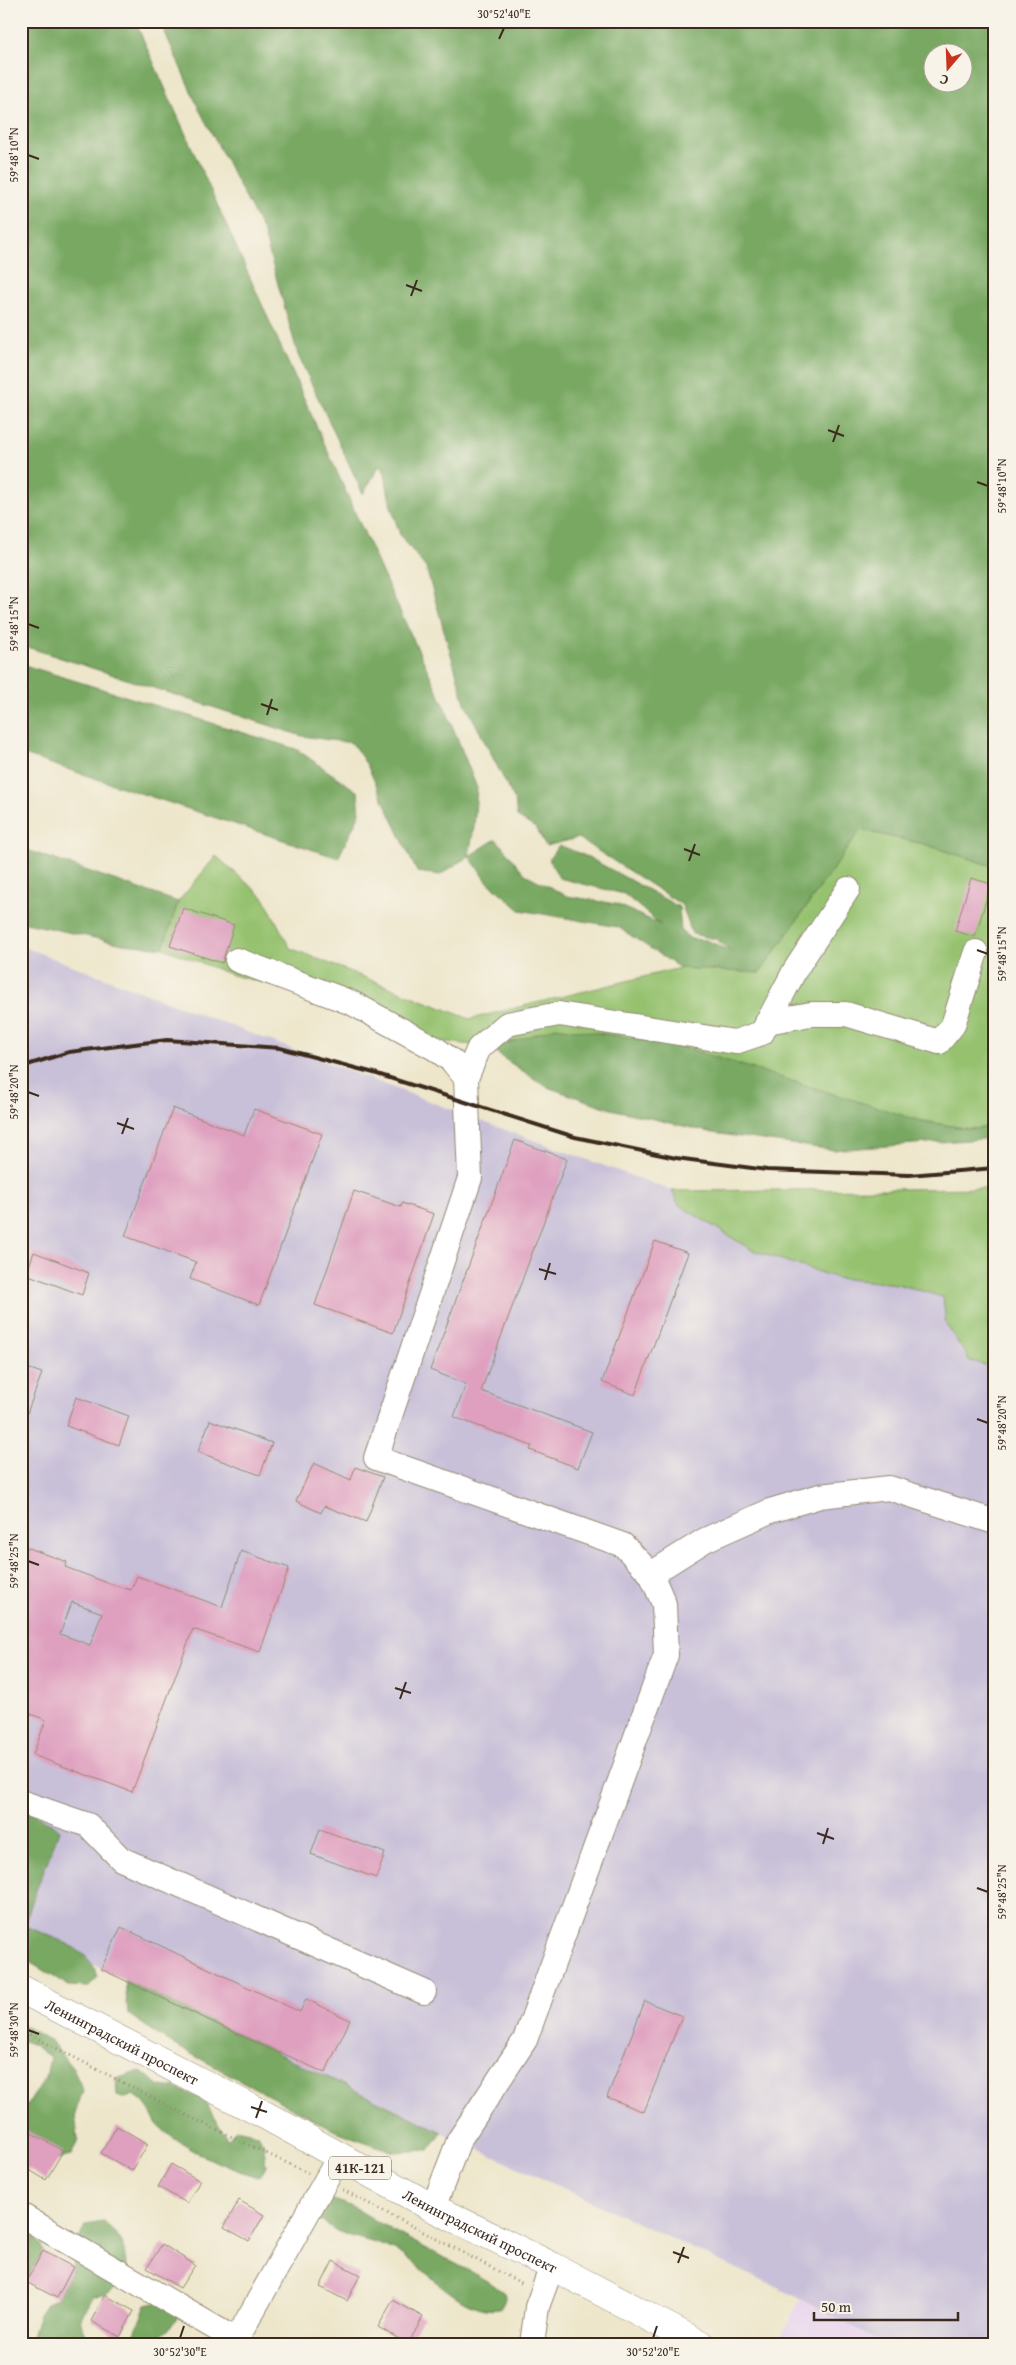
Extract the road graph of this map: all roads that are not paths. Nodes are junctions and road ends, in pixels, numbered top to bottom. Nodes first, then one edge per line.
1 (848, 889) dead end
2 (976, 952) dead end
3 (236, 960) dead end
4 (767, 1022) junction
5 (466, 1078) junction
6 (995, 1522) edge
7 (651, 1574) junction
8 (21, 1802) edge
9 (21, 1989) edge
10 (424, 1992) dead end
11 (339, 2157) junction
12 (433, 2208) junction
13 (21, 2215) edge
14 (552, 2266) junction
15 (235, 2342) edge
16 (532, 2344) edge
17 (700, 2344) edge

1 - 4 street
2 - 4 street
3 - 5 street
4 - 5 street
5 - 7 street
6 - 7 street
7 - 12 street
8 - 10 street
9 - 11 main road, Ленинградский проспект / 41К-121
11 - 12 main road, Ленинградский проспект / 41К-121
11 - 15 street
12 - 14 main road, Ленинградский проспект / 41К-121
13 - 15 street
14 - 16 street
14 - 17 main road, Ленинградский проспект / 41К-121

